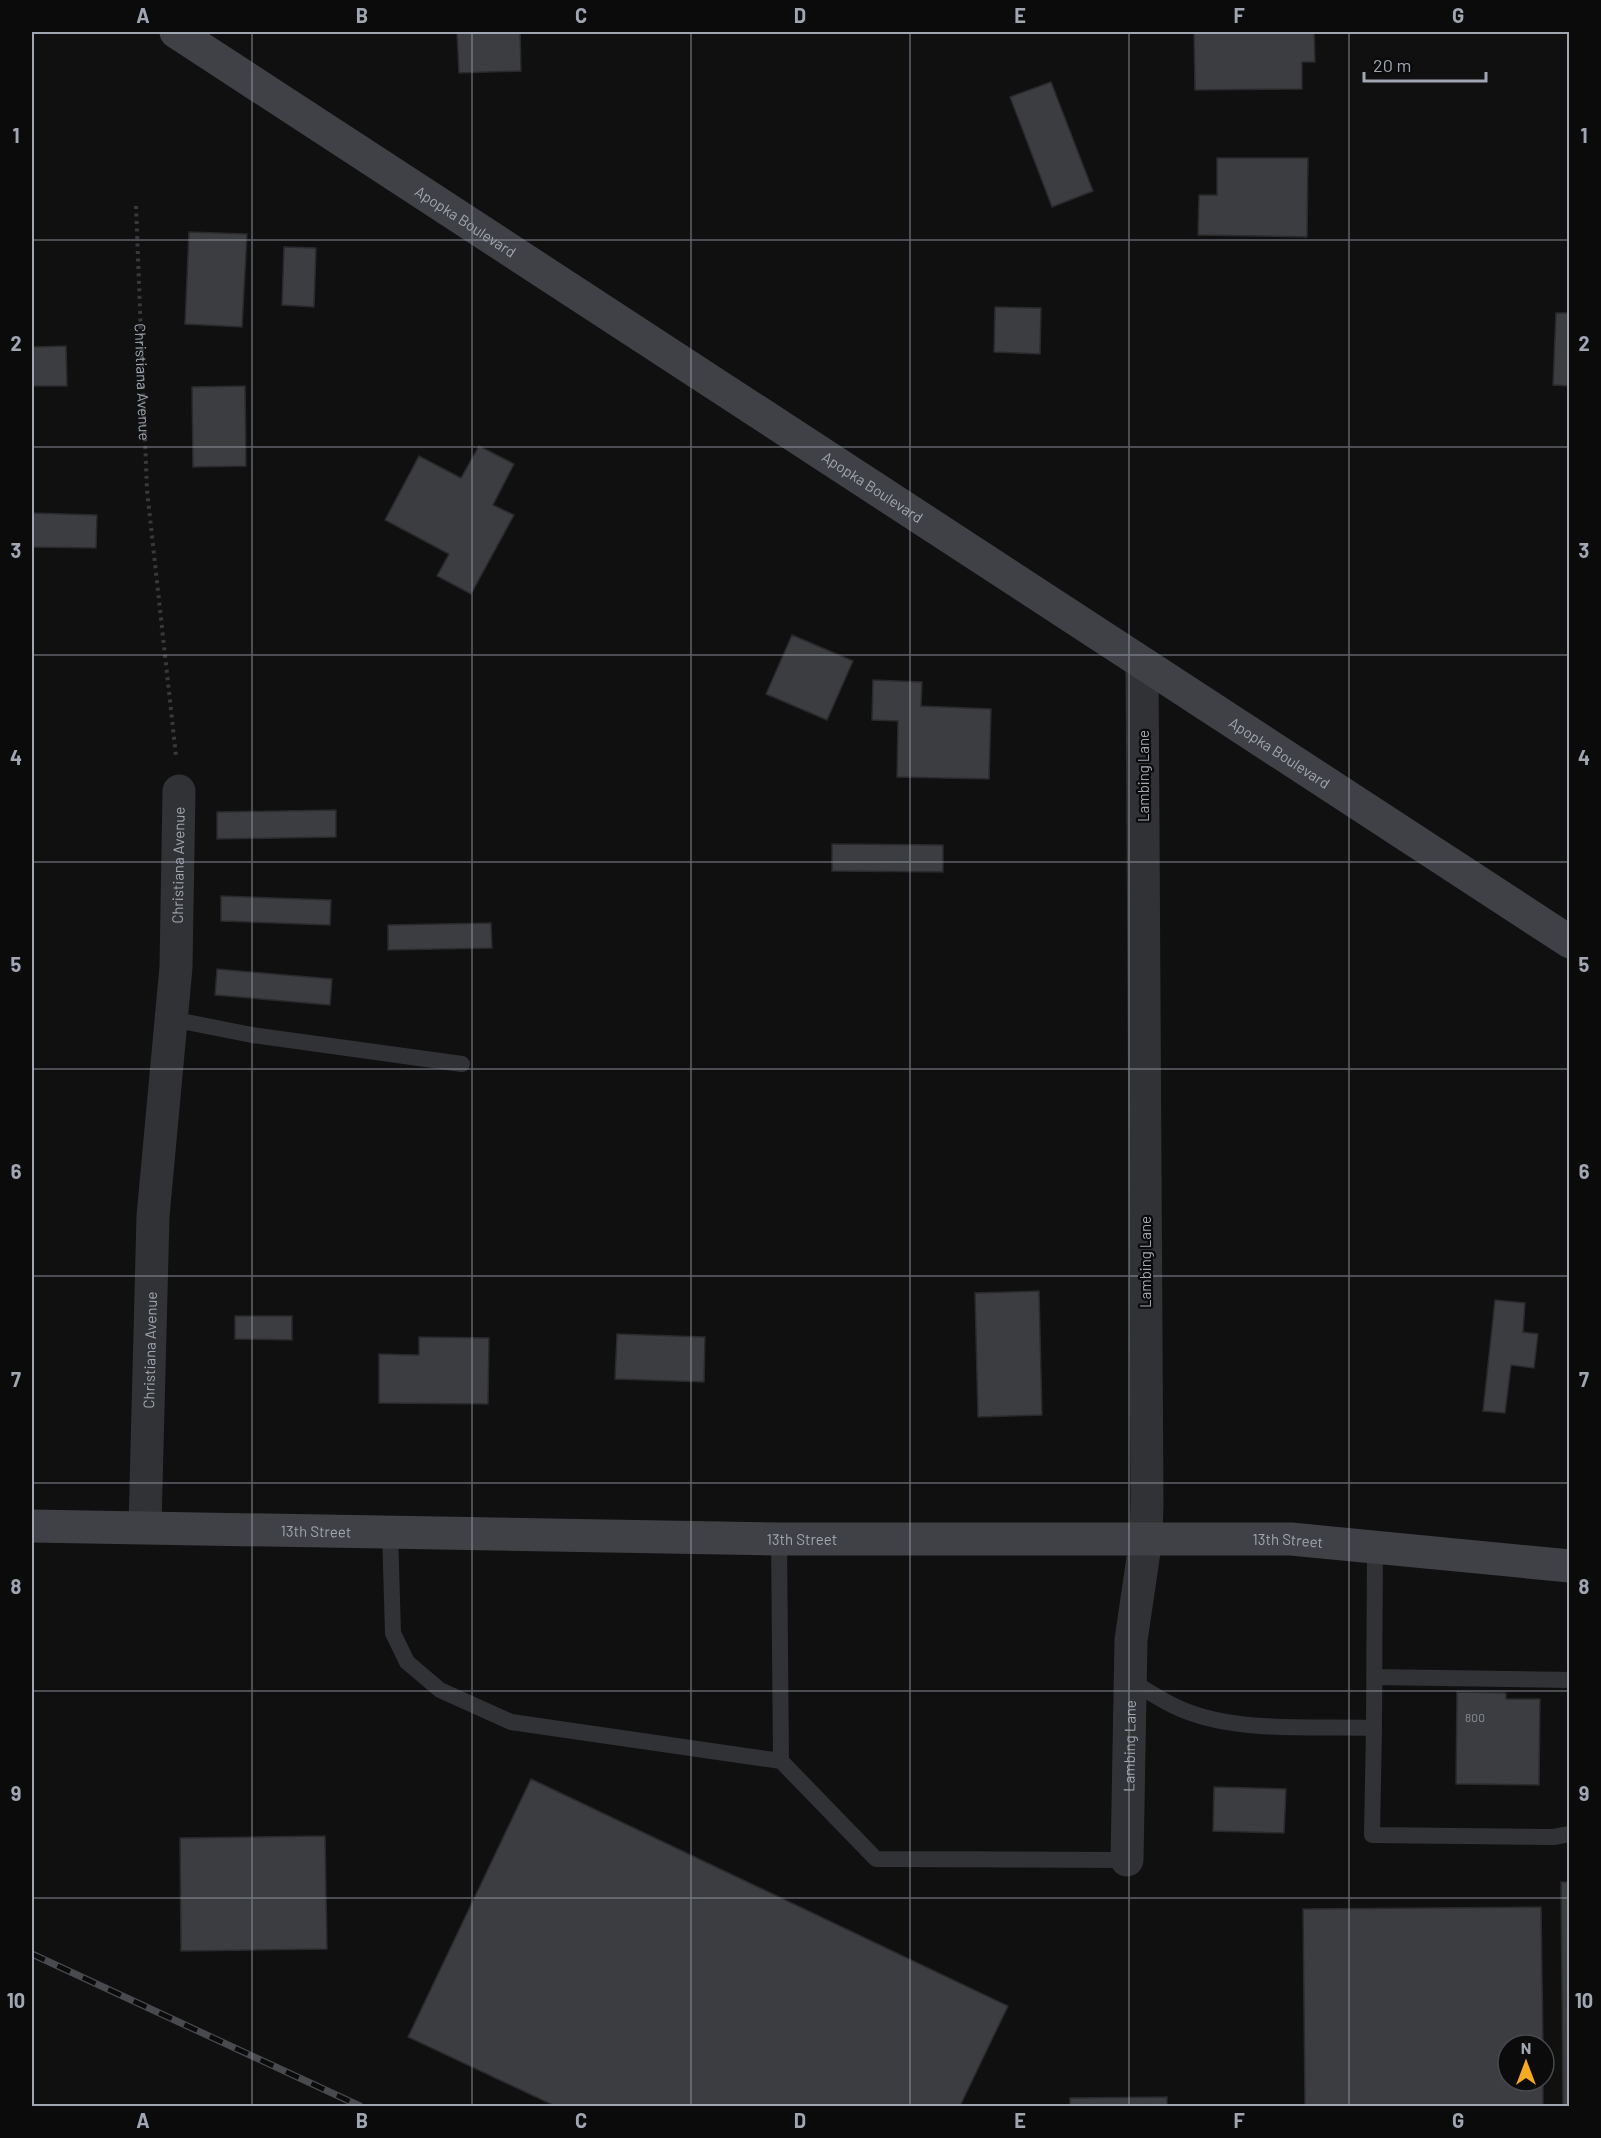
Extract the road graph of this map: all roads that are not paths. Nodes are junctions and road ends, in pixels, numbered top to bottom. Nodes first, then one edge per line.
1 (176, 32) edge
2 (1142, 663) junction
3 (179, 791) road end
4 (1569, 942) edge
5 (171, 1019) junction
6 (462, 1064) dead end
7 (32, 1526) edge
8 (144, 1526) junction
9 (390, 1532) junction
10 (1146, 1538) junction
11 (779, 1539) junction
12 (1375, 1545) junction
13 (1569, 1566) edge
14 (1374, 1677) junction
15 (1569, 1680) edge
16 (1131, 1681) junction
17 (1374, 1728) junction
18 (781, 1761) junction
19 (1569, 1834) edge
20 (1127, 1860) joint

1 - 2 street, Apopka Boulevard
2 - 4 street, Apopka Boulevard
2 - 10 street, Lambing Lane
3 - 5 street, Christiana Avenue
5 - 6 lane
5 - 8 street, Christiana Avenue
7 - 8 street, 13th Street
8 - 9 street, 13th Street
9 - 11 street, 13th Street
9 - 18 lane
10 - 11 street, 13th Street
10 - 12 street, 13th Street
10 - 16 street, Lambing Lane
11 - 18 lane
12 - 13 street, 13th Street
12 - 14 lane
14 - 15 lane
14 - 17 lane
16 - 17 lane
16 - 20 street, Lambing Lane
17 - 19 lane
18 - 20 lane

